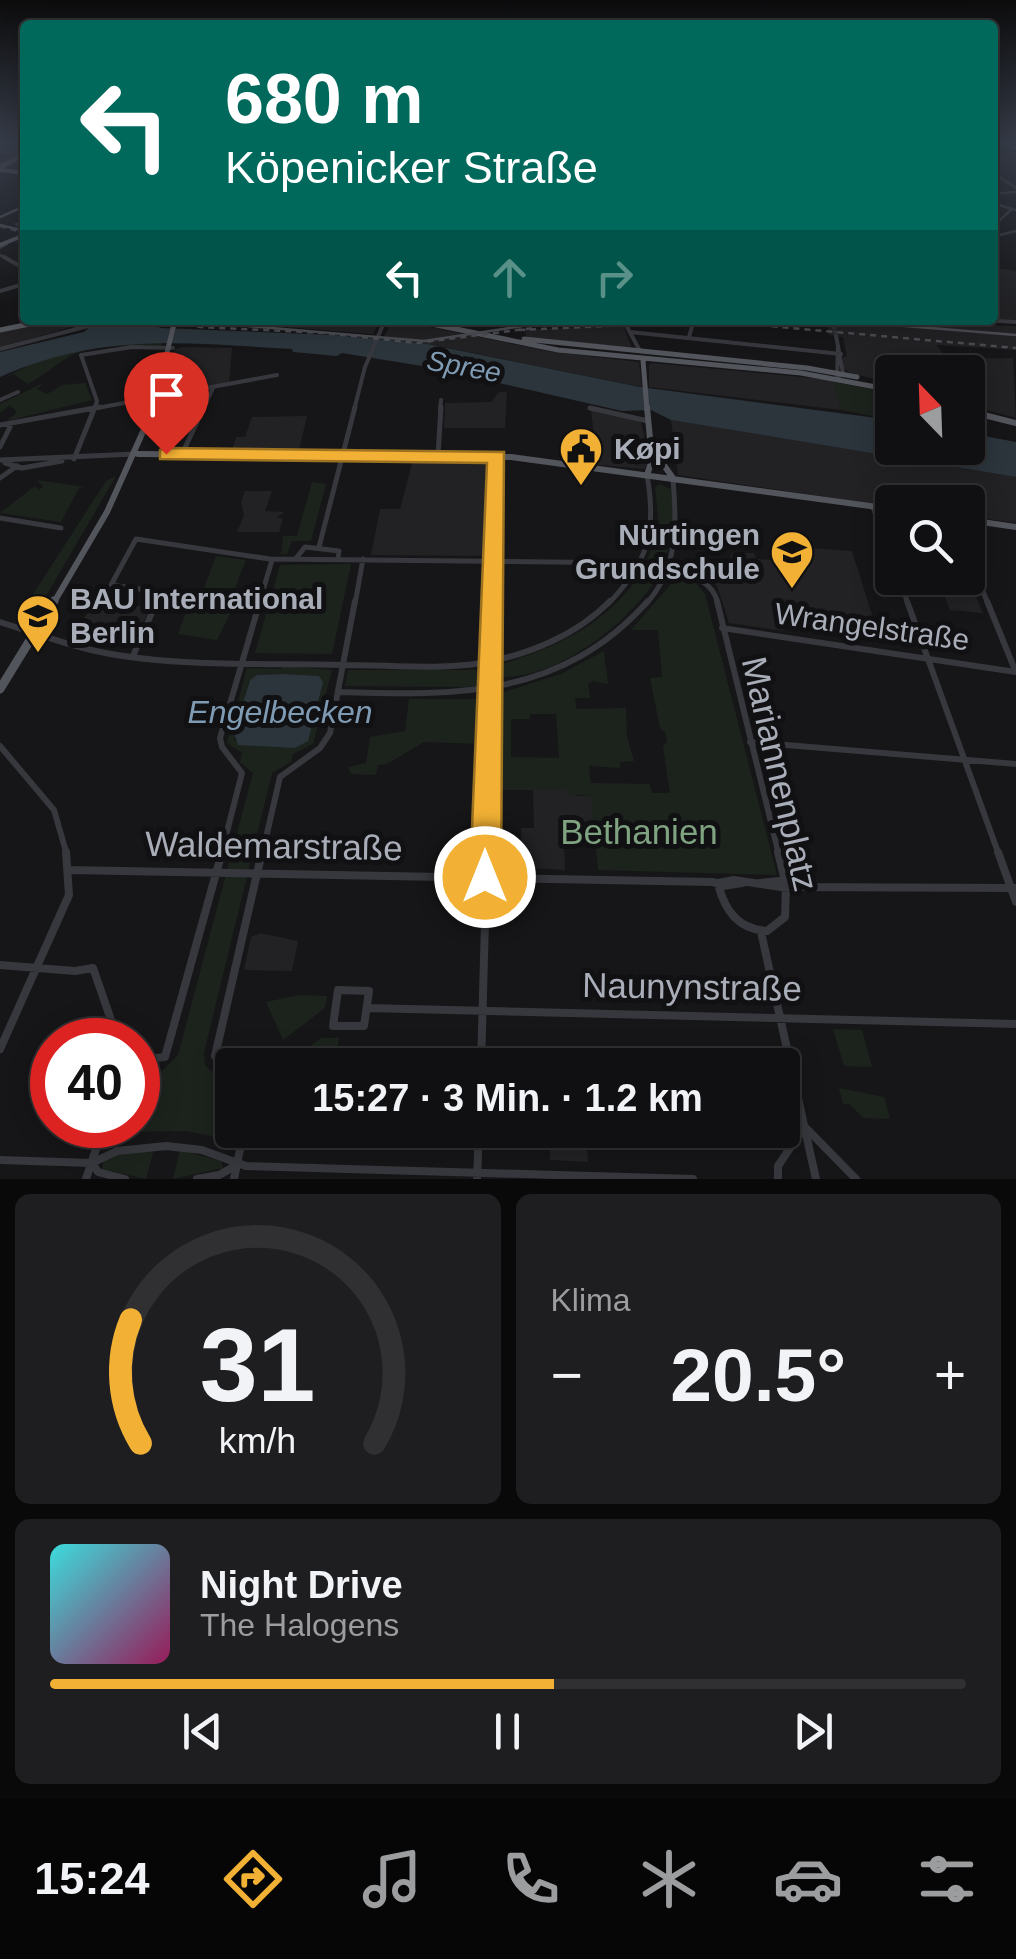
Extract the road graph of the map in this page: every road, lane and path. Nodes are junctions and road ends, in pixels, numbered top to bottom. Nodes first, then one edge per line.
1 (16, 224) dead end
2 (20, 229) edge
3 (85, 325) edge
4 (173, 325) edge
5 (383, 325) edge
6 (440, 325) edge
7 (454, 325) edge
8 (626, 325) dead end
9 (691, 325) edge
10 (80, 326) joint
11 (630, 332) junction
12 (836, 336) tunnel mouth
13 (508, 337) junction
14 (689, 338) junction
15 (171, 347) junction
16 (0, 349) edge
17 (640, 351) junction
18 (839, 354) junction
19 (643, 361) junction
20 (277, 375) dead end
21 (838, 375) junction
22 (875, 382) edge
23 (875, 384) edge
24 (212, 388) junction
25 (18, 392) dead end
26 (159, 395) junction
27 (0, 400) edge
28 (441, 400) dead end
29 (94, 407) junction
30 (590, 408) dead end
31 (985, 413) edge
32 (648, 421) junction
33 (1016, 421) edge
34 (12, 422) junction
35 (0, 425) edge
36 (650, 446) junction
37 (0, 447) edge
38 (138, 454) junction
39 (182, 454) junction
40 (344, 454) junction
41 (438, 455) junction
42 (497, 457) junction
43 (74, 458) junction
44 (0, 460) edge
45 (21, 460) junction
46 (16, 467) junction
47 (648, 475) junction
48 (0, 478) edge
49 (673, 478) junction
50 (873, 506) joint
51 (875, 512) edge
52 (0, 518) edge
53 (985, 522) edge
54 (1016, 526) edge
55 (61, 528) dead end
56 (319, 548) junction
57 (273, 558) junction
58 (296, 558) junction
59 (338, 558) junction
60 (363, 559) junction
61 (495, 561) junction
62 (640, 563) junction
63 (667, 573) junction
64 (904, 595) edge
65 (985, 595) edge
66 (0, 622) edge
67 (722, 628) junction
68 (33, 634) junction
69 (133, 656) junction
70 (928, 658) junction
71 (490, 661) junction
72 (240, 662) junction
73 (342, 663) junction
74 (1016, 672) edge
75 (490, 689) junction
76 (0, 690) edge
77 (338, 692) junction
78 (750, 742) junction
79 (0, 746) edge
80 (964, 758) junction
81 (1016, 764) edge
82 (69, 870) junction
83 (258, 870) junction
84 (217, 871) junction
85 (485, 877) junction
86 (718, 883) junction
87 (786, 885) junction
88 (1014, 888) edge
89 (1016, 902) edge
90 (760, 932) junction
91 (0, 965) edge
92 (36, 968) junction
93 (367, 1008) junction
94 (483, 1009) junction
95 (780, 1016) junction
96 (110, 1018) edge
97 (1016, 1024) edge
98 (217, 1048) edge
99 (482, 1048) edge
100 (0, 1049) edge
101 (160, 1058) edge
102 (804, 1127) junction
103 (97, 1148) edge
104 (240, 1148) edge
105 (478, 1148) edge
106 (0, 1160) edge
107 (92, 1163) junction
108 (237, 1165) junction
109 (477, 1176) edge
110 (86, 1179) edge
111 (125, 1179) edge
112 (197, 1179) edge
113 (234, 1179) edge
114 (693, 1179) edge
115 (778, 1179) edge
116 (816, 1179) edge
117 (856, 1179) edge

1 - 2 street
3 - 10 street
4 - 15 main road
5 - 40 street
6 - 13 main road
7 - 13 main road
8 - 11 street
9 - 14 street
10 - 16 street
11 - 14 street
11 - 17 street
12 - 18 street
13 - 17 main road
13 - 19 main road
14 - 18 street
15 - 26 main road
15 - 29 street
17 - 19 main road
17 - 21 main road
18 - 21 street
19 - 21 main road
19 - 32 main road
20 - 24 street
21 - 22 main road
21 - 23 main road
24 - 26 street
24 - 39 street
25 - 27 street
26 - 29 street
26 - 38 main road
28 - 41 street
29 - 34 street
29 - 43 street
30 - 32 street
31 - 33 main road
32 - 36 main road
34 - 35 street
34 - 37 street
36 - 47 main road
36 - 49 main road
38 - 39 main road
38 - 43 street
38 - 68 main road
39 - 40 main road
40 - 41 main road
40 - 56 street
41 - 42 main road
42 - 47 main road
42 - 61 street
43 - 45 street
43 - 46 street
44 - 45 street
44 - 46 street
45 - 46 street
46 - 48 street
47 - 49 main road
47 - 62 street
49 - 50 main road
49 - 63 street
50 - 51 street
52 - 55 street
53 - 54 main road
56 - 58 street
56 - 59 street
57 - 58 street
57 - 69 street
57 - 72 street
58 - 59 street
59 - 60 street
60 - 61 street
60 - 73 street
61 - 62 street
61 - 71 street
62 - 71 street
63 - 67 street, Mariannenplatz
63 - 75 street
64 - 70 street
65 - 74 street
66 - 68 street
67 - 70 street, Wrangelstraße
67 - 78 street, Mariannenplatz
68 - 69 street
68 - 76 main road
69 - 72 street
70 - 74 street, Wrangelstraße
70 - 80 street
71 - 73 street
71 - 75 street
72 - 73 street
72 - 84 street
73 - 77 street
75 - 77 street
75 - 85 street
77 - 83 street
78 - 80 street
78 - 87 street, Mariannenplatz
79 - 82 street
80 - 81 street
80 - 88 street
82 - 84 street, Waldemarstraße
82 - 92 street
83 - 84 street, Waldemarstraße
83 - 85 street, Waldemarstraße
83 - 98 street
84 - 101 street
85 - 86 street, Waldemarstraße
85 - 94 street
86 - 87 street, Waldemarstraße
86 - 90 street, Mariannenplatz
87 - 88 street, Waldemarstraße
87 - 90 street, Mariannenplatz
88 - 89 street
90 - 95 street
91 - 92 street
92 - 96 street
92 - 100 street
93 - 93 street, Naunynstraße
93 - 94 street, Naunynstraße
94 - 95 street, Naunynstraße
94 - 99 street
95 - 97 street, Naunynstraße
95 - 102 street
102 - 115 street
102 - 116 street
102 - 117 street
103 - 107 street
104 - 108 street
105 - 109 street
106 - 107 street
107 - 108 street
107 - 110 street
107 - 111 street
108 - 109 street
108 - 112 street
108 - 113 street
109 - 114 street

